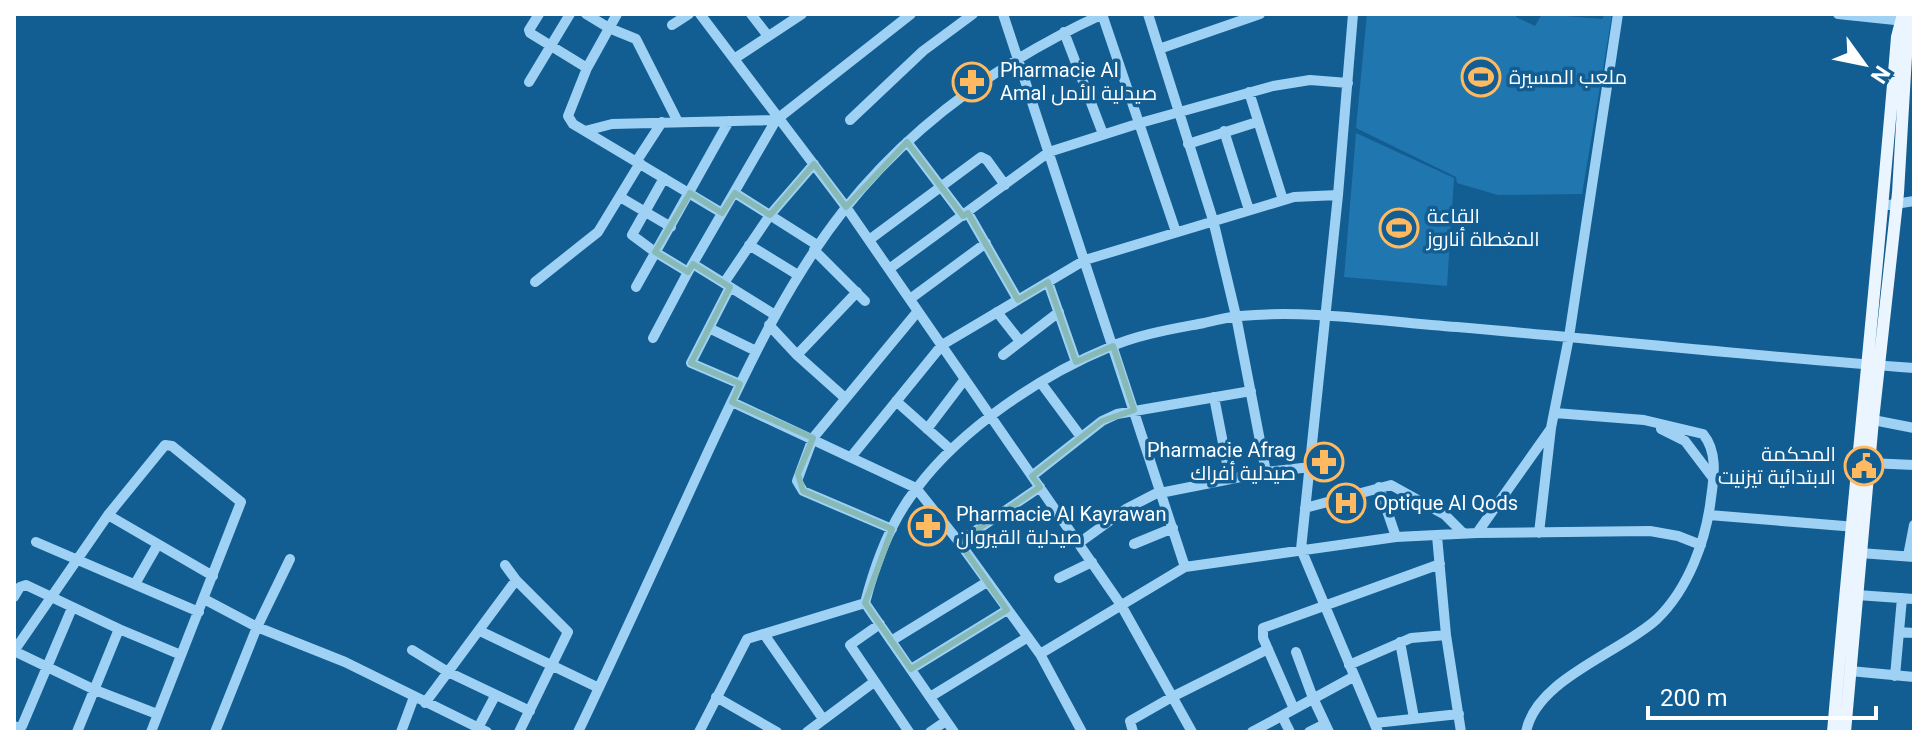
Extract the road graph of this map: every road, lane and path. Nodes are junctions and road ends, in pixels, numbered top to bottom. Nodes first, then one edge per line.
1 (539, 14) edge
2 (570, 14) edge
3 (586, 14) edge
4 (617, 14) edge
5 (689, 14) edge
6 (700, 14) edge
7 (751, 14) edge
8 (911, 14) edge
9 (973, 14) edge
10 (1003, 14) edge
11 (1102, 14) edge
12 (1148, 14) edge
13 (1260, 14) edge
14 (1353, 14) edge
15 (1618, 14) edge
16 (1839, 14) edge
17 (794, 16) edge
18 (1906, 18) edge
19 (672, 25) dead end
20 (609, 28) junction
21 (1064, 32) junction
22 (768, 36) junction
23 (551, 46) junction
24 (1159, 49) junction
25 (1018, 57) junction
26 (734, 59) junction
27 (587, 68) junction
28 (529, 82) dead end
29 (1348, 83) junction
30 (1249, 92) junction
31 (1180, 112) junction
32 (777, 119) junction
33 (677, 120) junction
34 (850, 120) dead end
35 (729, 121) junction
36 (662, 122) junction
37 (1257, 122) junction
38 (1140, 123) junction
39 (585, 131) junction
40 (1224, 131) junction
41 (1103, 134) junction
42 (907, 142) junction
43 (1188, 144) junction
44 (1049, 152) junction
45 (638, 162) junction
46 (814, 164) junction
47 (664, 178) junction
48 (1005, 185) junction
49 (941, 186) junction
50 (690, 193) junction
51 (735, 193) junction
52 (1338, 195) junction
53 (620, 197) junction
54 (1890, 199) junction
55 (1283, 200) junction
56 (1913, 201) edge
57 (846, 207) junction
58 (1249, 210) junction
59 (644, 211) junction
60 (722, 213) junction
61 (966, 214) junction
62 (770, 215) junction
63 (1213, 220) junction
64 (671, 227) junction
65 (1176, 232) junction
66 (869, 240) junction
67 (986, 243) junction
68 (749, 245) junction
69 (816, 248) junction
70 (655, 252) junction
71 (1085, 260) junction
72 (691, 268) junction
73 (889, 269) junction
74 (798, 275) junction
75 (535, 282) dead end
76 (1048, 282) junction
77 (727, 285) junction
78 (636, 287) dead end
79 (857, 292) junction
80 (910, 299) junction
81 (1018, 300) junction
82 (865, 301) dead end
83 (918, 311) junction
84 (997, 312) junction
85 (1059, 312) junction
86 (1236, 316) junction
87 (1325, 317) junction
88 (772, 320) junction
89 (709, 328) junction
90 (1569, 337) junction
91 (653, 338) dead end
92 (1019, 340) junction
93 (942, 345) junction
94 (1113, 346) junction
95 (756, 351) junction
96 (797, 355) junction
97 (1003, 355) dead end
98 (1076, 362) junction
99 (1872, 365) junction
100 (1914, 368) edge
101 (965, 379) junction
102 (1041, 383) junction
103 (740, 384) junction
104 (1251, 391) junction
105 (1214, 397) junction
106 (845, 398) junction
107 (896, 401) junction
108 (732, 402) junction
109 (1134, 410) junction
110 (1555, 413) junction
111 (991, 416) junction
112 (1873, 420) junction
113 (1551, 428) junction
114 (1914, 428) edge
115 (927, 429) junction
116 (1677, 430) junction
117 (1081, 437) junction
118 (813, 438) junction
119 (951, 450) junction
120 (851, 457) junction
121 (1869, 463) junction
122 (1914, 465) edge
123 (1311, 467) junction
124 (1266, 472) junction
125 (1032, 476) junction
126 (1713, 478) junction
127 (1230, 479) junction
128 (1040, 487) junction
129 (1379, 487) junction
130 (916, 488) junction
131 (1161, 492) junction
132 (1305, 508) junction
133 (108, 515) junction
134 (1709, 515) junction
135 (1914, 525) edge
136 (1857, 527) junction
137 (1173, 528) junction
138 (892, 529) junction
139 (1463, 533) junction
140 (1477, 533) junction
141 (1539, 533) junction
142 (1437, 536) junction
143 (1396, 537) junction
144 (36, 542) dead end
145 (959, 542) junction
146 (1079, 543) junction
147 (158, 544) junction
148 (1134, 544) dead end
149 (1701, 545) junction
150 (1301, 549) junction
151 (1860, 553) junction
152 (1911, 556) edge
153 (76, 559) junction
154 (290, 559) dead end
155 (1092, 562) junction
156 (1440, 564) junction
157 (505, 565) dead end
158 (1185, 567) junction
159 (213, 576) junction
160 (1059, 578) dead end
161 (516, 580) junction
162 (987, 582) junction
163 (135, 584) junction
164 (1857, 595) junction
165 (14, 597) edge
166 (49, 598) junction
167 (204, 599) junction
168 (1908, 599) edge
169 (865, 603) junction
170 (1121, 605) junction
171 (1324, 605) junction
172 (72, 608) junction
173 (1007, 610) junction
174 (199, 612) junction
175 (880, 624) junction
176 (257, 627) junction
177 (119, 629) junction
178 (480, 631) junction
179 (1899, 632) junction
180 (1914, 633) edge
181 (764, 634) junction
182 (1446, 635) junction
183 (1028, 637) junction
184 (891, 641) junction
185 (1400, 642) junction
186 (1268, 649) junction
187 (1846, 649) junction
188 (412, 650) dead end
189 (14, 651) edge
190 (1296, 652) dead end
191 (1040, 654) junction
192 (181, 655) junction
193 (1349, 665) junction
194 (45, 666) junction
195 (552, 666) junction
196 (911, 669) junction
197 (1850, 671) junction
198 (448, 672) junction
199 (1895, 676) junction
200 (1353, 677) junction
201 (1914, 677) edge
202 (874, 682) junction
203 (1843, 687) junction
204 (599, 688) junction
205 (95, 690) junction
206 (495, 696) junction
207 (414, 697) junction
208 (716, 697) junction
209 (930, 697) junction
210 (1172, 697) junction
211 (1313, 698) junction
212 (425, 703) junction
213 (1294, 709) junction
214 (530, 711) junction
215 (157, 714) junction
216 (1459, 714) junction
217 (1282, 716) junction
218 (1414, 718) junction
219 (823, 719) junction
220 (946, 721) junction
221 (14, 726) edge
222 (1327, 728) edge
223 (1376, 728) edge
224 (483, 730) edge
225 (1078, 730) edge
226 (809, 731) edge
227 (77, 732) edge
228 (151, 732) edge
229 (215, 732) edge
230 (401, 732) edge
231 (519, 732) edge
232 (578, 732) edge
233 (699, 732) edge
234 (777, 732) edge
235 (909, 732) edge
236 (930, 732) edge
237 (954, 732) edge
238 (1133, 732) edge
239 (1192, 732) edge
240 (1252, 732) edge
241 (1290, 732) edge
242 (1309, 732) edge
243 (1461, 732) edge
244 (1526, 732) edge
245 (1833, 732) edge
246 (1845, 732) edge

1 - 23 street
2 - 23 street
3 - 20 street
4 - 20 street
5 - 19 street
6 - 26 street
7 - 22 street
8 - 32 street
9 - 34 street
10 - 25 street
11 - 21 street
11 - 38 street
12 - 24 street
13 - 24 street
14 - 29 street
15 - 90 street
16 - 18 street
17 - 22 street
18 - 54 main road
20 - 27 street
20 - 33 street
21 - 25 street
21 - 41 street
22 - 26 street
23 - 27 street
23 - 28 street
24 - 31 street
25 - 42 street
25 - 44 street
26 - 32 street
27 - 39 street
29 - 30 street
29 - 52 street
30 - 31 street
30 - 37 street
31 - 38 street
31 - 43 street
32 - 35 street
32 - 46 street
32 - 51 street
33 - 35 street
33 - 36 street
35 - 50 street
36 - 39 street
36 - 45 street
37 - 40 street
37 - 55 street
38 - 41 street
38 - 65 street
39 - 45 street
40 - 43 street
40 - 58 street
41 - 44 street
42 - 49 street
42 - 57 street
43 - 63 street
44 - 48 street
44 - 71 street
45 - 47 street
45 - 53 street
46 - 57 street
46 - 62 street
47 - 50 street
47 - 59 street
48 - 49 street
48 - 61 street
49 - 61 street
49 - 66 street
50 - 60 street
50 - 64 street
51 - 60 street
51 - 62 street
52 - 55 street
52 - 87 street
53 - 59 street
53 - 75 street
54 - 56 street
54 - 99 main road
55 - 58 street
57 - 66 street
57 - 69 street
58 - 63 street
59 - 64 street
59 - 70 street
60 - 72 street
61 - 67 street
61 - 73 street
62 - 68 street
62 - 69 street
63 - 65 street
63 - 86 street
64 - 70 street
65 - 71 street
66 - 73 street
67 - 80 street
67 - 81 street
68 - 74 street
68 - 77 street
69 - 74 street
69 - 79 street
70 - 72 street
70 - 78 street
71 - 76 street
71 - 94 street
72 - 77 street
72 - 91 street
73 - 80 street
74 - 88 street
76 - 81 street
76 - 85 street
77 - 88 street
77 - 89 street
79 - 82 street
79 - 96 street
80 - 83 street
81 - 84 street
83 - 93 street
83 - 106 street
84 - 92 street
84 - 93 street
85 - 92 street
85 - 98 street
86 - 87 street
86 - 94 street
86 - 104 street
87 - 90 street
87 - 123 street
88 - 95 street
88 - 96 street
89 - 95 street
89 - 103 street
90 - 99 street
90 - 110 street
92 - 97 street
93 - 101 street
93 - 107 street
94 - 98 street
94 - 109 street
95 - 103 street
96 - 106 street
98 - 102 street
99 - 100 street
99 - 112 main road
99 - 136 main road
101 - 111 street
101 - 115 street
102 - 111 street
102 - 117 street
103 - 108 street
104 - 105 street
104 - 124 street
105 - 109 street
105 - 127 street
106 - 118 street
107 - 115 street
107 - 120 street
108 - 118 street
108 - 204 street
109 - 117 street
109 - 131 street
110 - 113 street
110 - 116 street
111 - 119 street
111 - 125 street
112 - 114 street
112 - 121 main road
113 - 140 street
113 - 141 street
115 - 119 street
116 - 126 street
116 - 126 street
117 - 125 street
118 - 120 street
118 - 138 street
119 - 130 street
120 - 130 street
121 - 122 street
121 - 136 main road
123 - 124 street
123 - 132 street
124 - 127 street
125 - 128 street
126 - 134 street
127 - 131 street
128 - 145 street
128 - 146 street
129 - 132 street
129 - 139 street
129 - 143 street
130 - 138 street
130 - 145 street
131 - 137 street
131 - 146 street
132 - 150 street
133 - 147 street
133 - 153 street
133 - 159 street
134 - 136 street
134 - 149 street
135 - 152 street
136 - 151 main road
136 - 187 main road
137 - 148 street
137 - 158 street
138 - 169 street
139 - 140 street
139 - 142 street
140 - 141 street
141 - 149 street
142 - 143 street
142 - 156 street
143 - 150 street
144 - 153 street
145 - 162 street
146 - 155 street
147 - 159 street
147 - 163 street
149 - 244 street
150 - 158 street
150 - 171 street
151 - 152 street
151 - 164 main road
153 - 163 street
153 - 166 street
154 - 176 street
155 - 160 street
155 - 170 street
156 - 171 street
156 - 182 street
157 - 161 street
158 - 170 street
159 - 167 street
161 - 178 street
161 - 195 street
162 - 173 street
162 - 184 street
163 - 174 street
164 - 168 street
164 - 187 main road
165 - 166 street
166 - 172 street
166 - 189 street
167 - 174 street
167 - 176 street
168 - 179 street
169 - 175 street
169 - 181 street
170 - 191 street
170 - 210 street
171 - 186 street
171 - 193 street
172 - 177 street
172 - 194 street
173 - 183 street
173 - 196 street
174 - 192 street
175 - 184 street
175 - 202 street
176 - 207 street
176 - 229 street
177 - 192 street
177 - 205 street
178 - 195 street
178 - 198 street
179 - 180 street
179 - 199 street
181 - 208 street
181 - 219 street
182 - 185 street
182 - 216 street
183 - 191 street
183 - 209 street
184 - 196 street
185 - 193 street
185 - 218 street
186 - 210 street
186 - 213 street
187 - 197 main road
187 - 203 main road
188 - 198 street
189 - 194 street
190 - 211 street
191 - 225 street
192 - 215 street
193 - 200 street
194 - 205 street
194 - 221 street
195 - 204 street
195 - 214 street
196 - 209 street
197 - 199 street
197 - 203 main road
198 - 206 street
198 - 212 street
199 - 201 street
200 - 211 street
200 - 223 street
202 - 219 street
202 - 235 street
203 - 245 main road
203 - 246 main road
204 - 232 street
205 - 215 street
205 - 227 street
206 - 214 street
206 - 224 street
207 - 212 street
207 - 230 street
208 - 233 street
208 - 234 street
209 - 220 street
210 - 238 street
210 - 239 street
211 - 213 street
211 - 222 street
212 - 224 street
213 - 217 street
214 - 231 street
215 - 228 street
216 - 218 street
216 - 243 street
217 - 240 street
217 - 241 street
218 - 223 street
219 - 226 street
220 - 236 street
220 - 237 street
222 - 242 street

